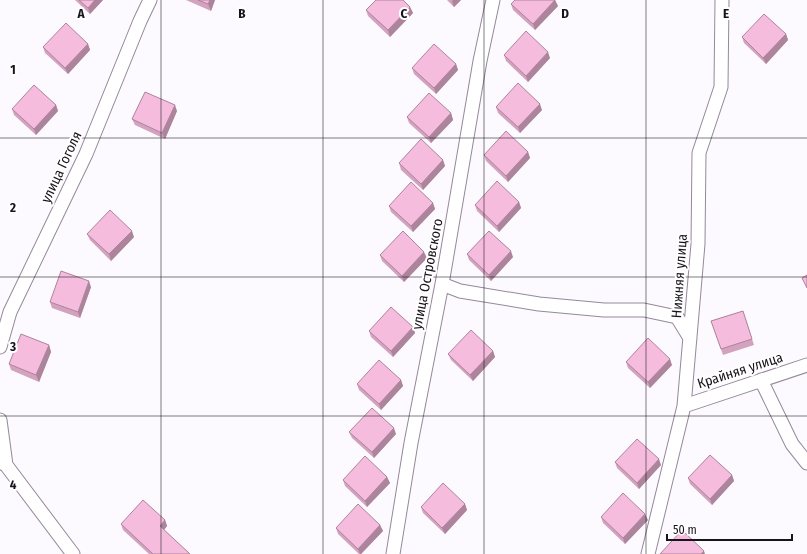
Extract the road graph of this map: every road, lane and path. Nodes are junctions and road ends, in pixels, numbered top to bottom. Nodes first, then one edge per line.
1 (150, 0) edge
2 (493, 0) edge
3 (722, 0) edge
4 (442, 284) junction
5 (690, 338) junction
6 (0, 347) edge
7 (807, 365) edge
8 (761, 380) junction
9 (684, 406) junction
10 (0, 420) edge
11 (3, 463) edge
12 (807, 463) edge
13 (73, 554) edge
14 (393, 554) edge
15 (648, 554) edge

1 - 6 street, улица Гоголя
2 - 4 street, улица Островского
3 - 5 street, Нижняя улица
4 - 5 street
4 - 14 street, улица Островского
5 - 9 street, Нижняя улица
7 - 8 street, Крайняя улица
8 - 9 street, Крайняя улица
8 - 12 street
9 - 15 street, Нижняя улица
10 - 11 street
11 - 13 street

